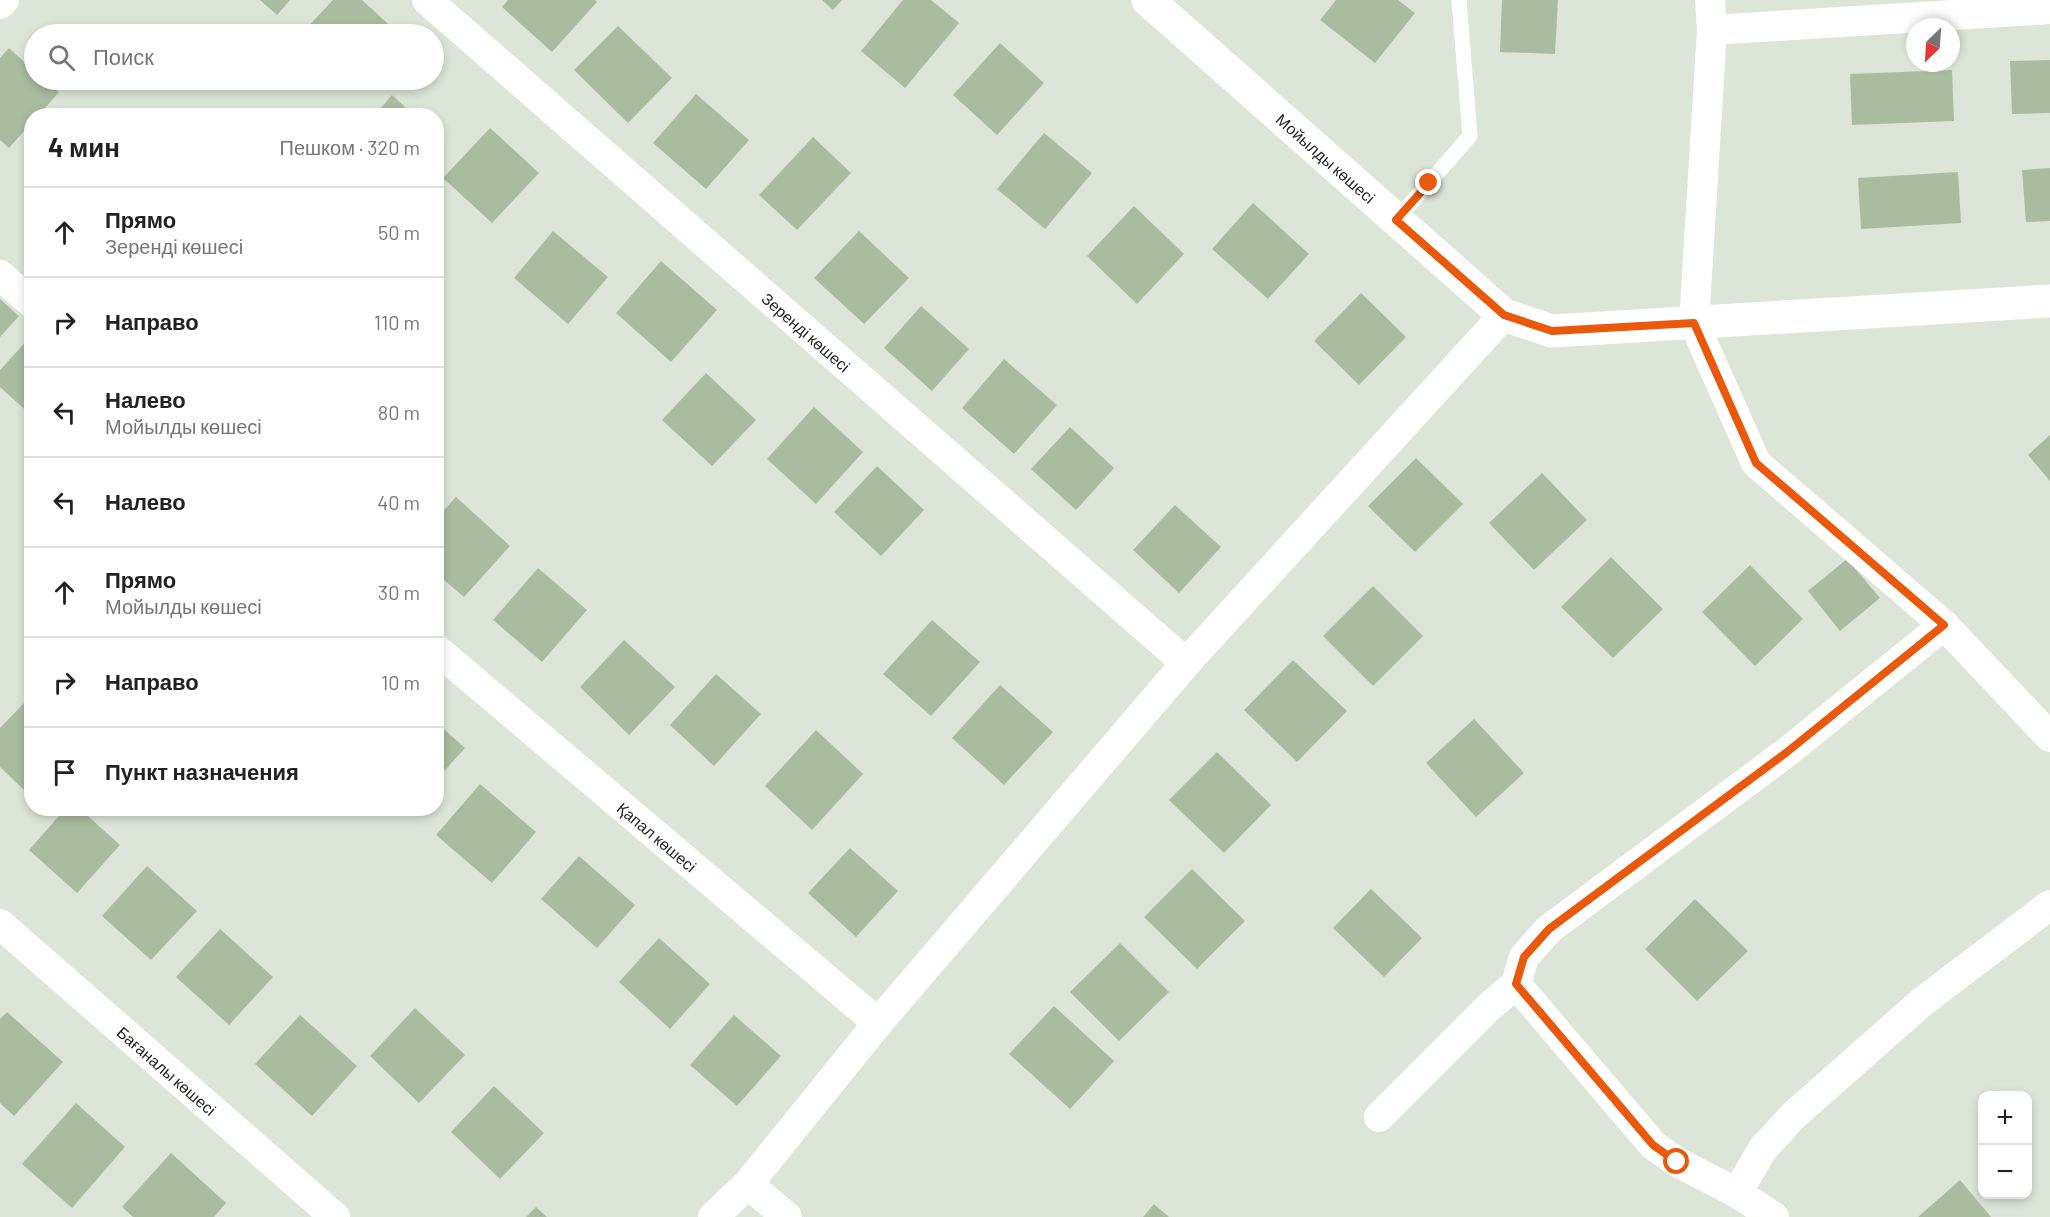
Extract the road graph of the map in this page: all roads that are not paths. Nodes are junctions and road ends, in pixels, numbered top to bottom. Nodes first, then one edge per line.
1 (4, 0) edge
2 (427, 0) edge
3 (1148, 0) edge
4 (1459, 0) edge
5 (1710, 0) edge
6 (0, 4) edge
7 (2050, 9) edge
8 (1712, 30) junction
9 (1396, 220) junction
10 (0, 275) edge
11 (24, 296) edge
12 (2050, 302) edge
13 (1504, 315) junction
14 (1694, 323) junction
15 (1944, 625) junction
16 (444, 656) edge
17 (1186, 663) junction
18 (2050, 737) edge
19 (2050, 905) edge
20 (0, 924) edge
21 (1516, 984) junction
22 (878, 1023) junction
23 (1379, 1117) dead end
24 (748, 1184) junction
25 (1737, 1193) junction
26 (335, 1217) edge
27 (713, 1217) edge
28 (787, 1217) edge
29 (1773, 1217) edge

1 - 6 street
2 - 17 street, Зеренді көшесі
3 - 9 street, Мойылды көшесі
4 - 9 lane
5 - 8 street
7 - 8 street
8 - 14 street
9 - 13 street, Мойылды көшесі
10 - 11 street
12 - 14 street
13 - 14 street
13 - 17 street
14 - 15 street
15 - 18 street
15 - 21 street
16 - 22 street, Қапал көшесі
17 - 22 street
19 - 25 street
20 - 26 street, Бағаналы көшесі
21 - 23 street
21 - 25 street
22 - 24 street
24 - 27 street
24 - 28 street
25 - 29 street

